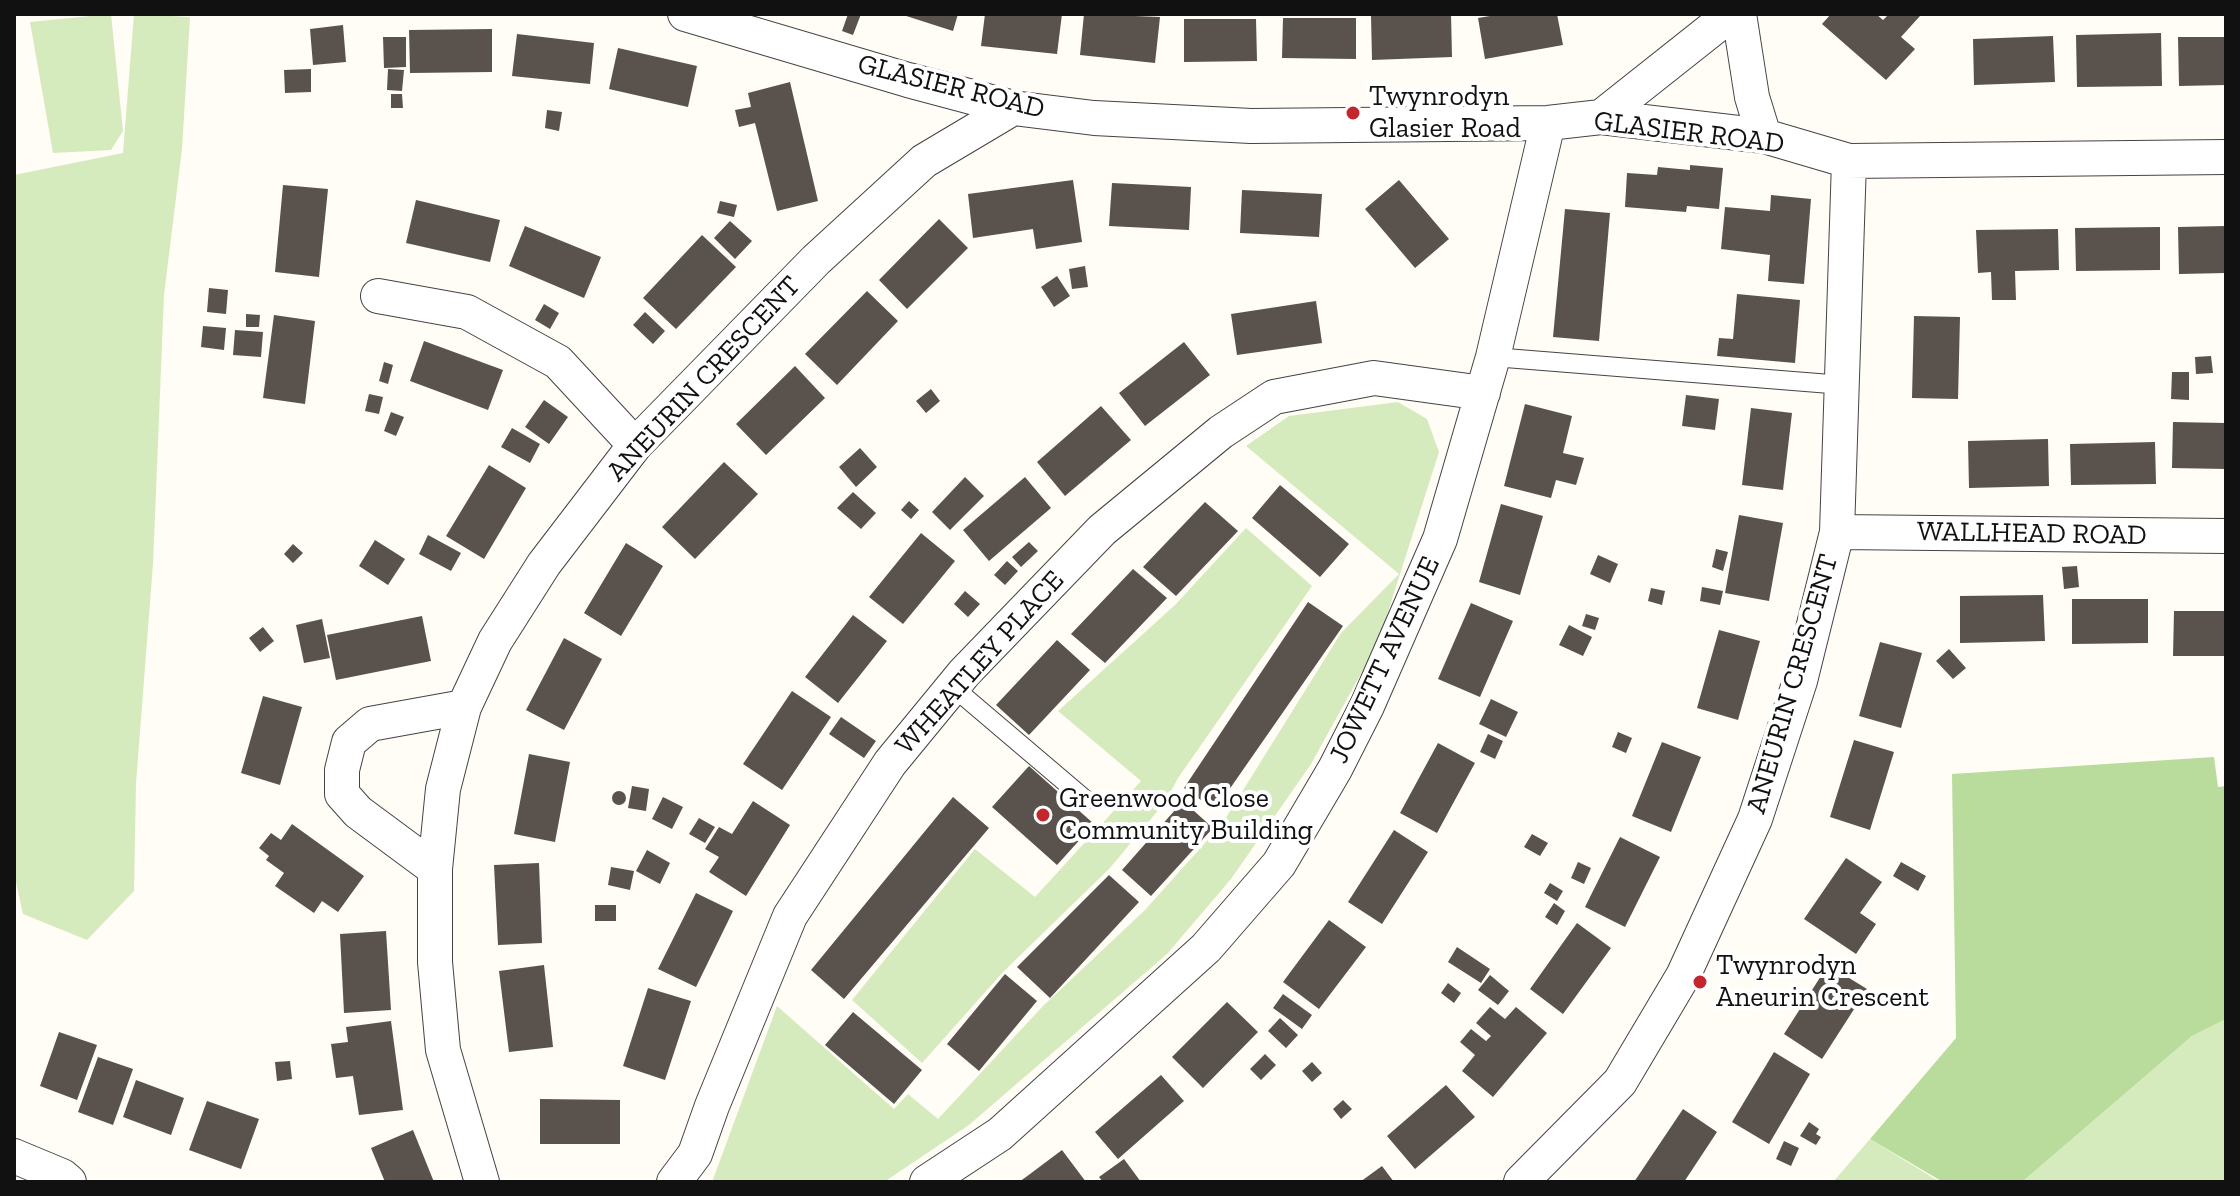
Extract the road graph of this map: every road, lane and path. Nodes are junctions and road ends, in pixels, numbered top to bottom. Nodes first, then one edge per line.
1 (685, 14) edge
2 (1731, 14) edge
3 (1739, 14) edge
4 (1013, 108) junction
5 (1601, 117) junction
6 (1548, 123) junction
7 (1764, 136) junction
8 (2226, 157) edge
9 (1849, 161) junction
10 (378, 296) dead end
11 (1493, 357) junction
12 (1843, 385) junction
13 (1483, 393) junction
14 (635, 445) junction
15 (1837, 532) junction
16 (2226, 536) edge
17 (953, 687) junction
18 (464, 707) junction
19 (1086, 800) dead end
20 (435, 869) junction
21 (14, 1156) edge
22 (69, 1182) edge
23 (482, 1182) edge
24 (674, 1182) edge
25 (927, 1182) edge
26 (1521, 1182) edge

1 - 4 street, GLASIER ROAD
2 - 5 street
3 - 7 street
4 - 6 street, GLASIER ROAD
4 - 14 street, ANEURIN CRESCENT
5 - 6 street, GLASIER ROAD
5 - 7 street, GLASIER ROAD
6 - 11 street, JOWETT AVENUE
7 - 9 street, GLASIER ROAD
8 - 9 street, GLASIER ROAD
9 - 12 street, ANEURIN CRESCENT
10 - 14 street
11 - 12 lane
11 - 13 street, JOWETT AVENUE
12 - 15 street, ANEURIN CRESCENT
13 - 17 street, WHEATLEY PLACE
13 - 25 street, JOWETT AVENUE
14 - 18 street, ANEURIN CRESCENT
15 - 16 street, WALLHEAD ROAD
15 - 26 street, ANEURIN CRESCENT
17 - 19 lane
17 - 24 street, WHEATLEY PLACE
18 - 20 street, ANEURIN CRESCENT
18 - 20 street
20 - 23 street, ANEURIN CRESCENT
21 - 22 street

